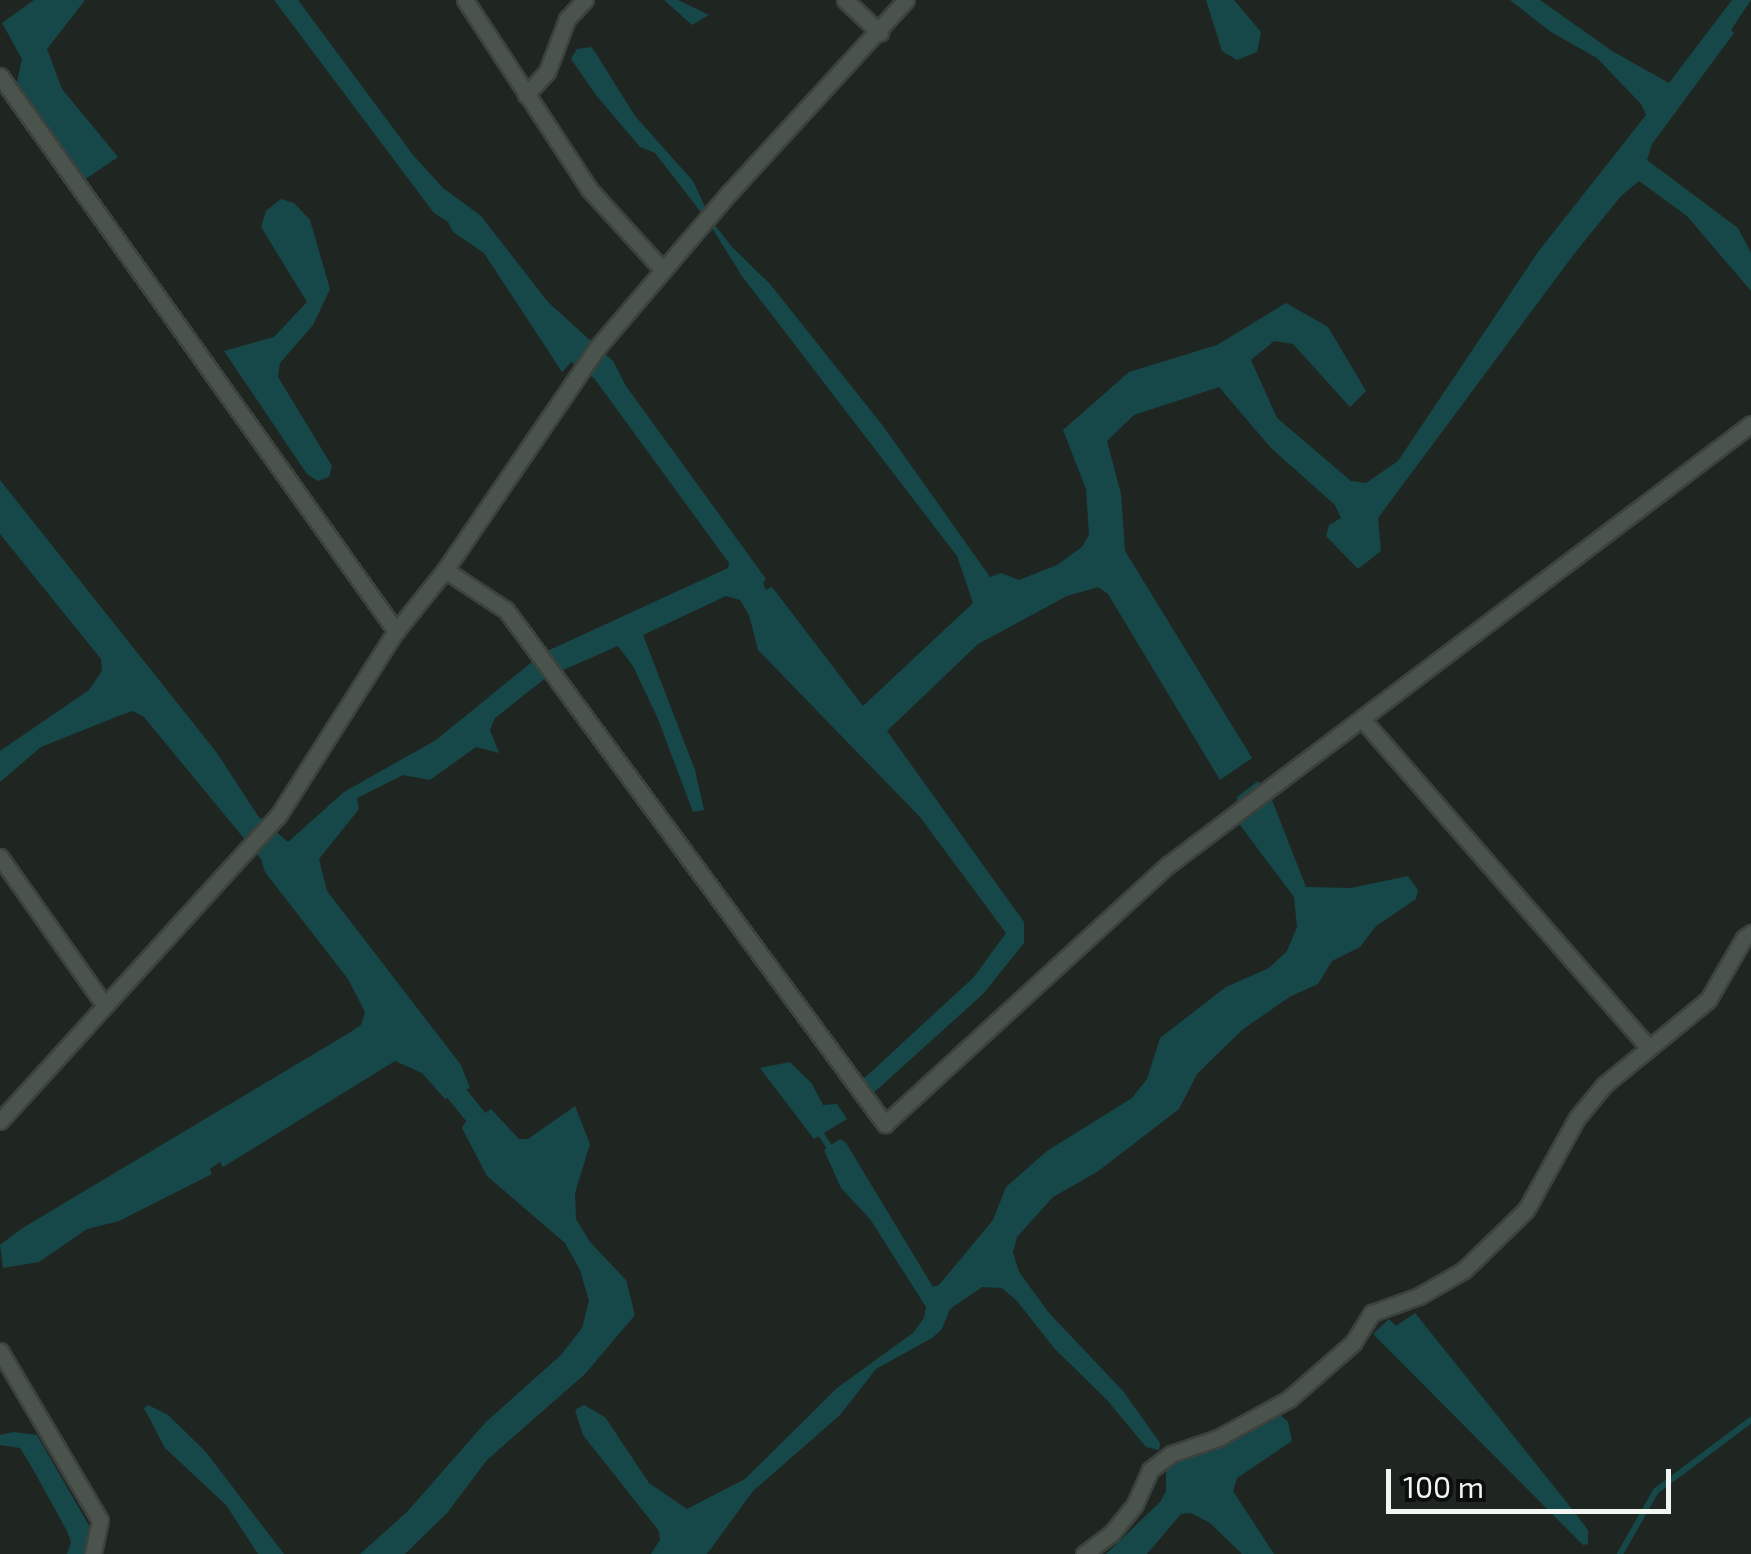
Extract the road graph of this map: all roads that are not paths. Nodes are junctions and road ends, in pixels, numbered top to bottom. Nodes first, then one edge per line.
1 (465, 0) edge
2 (585, 0) edge
3 (845, 0) edge
4 (906, 0) edge
5 (880, 33) junction
6 (0, 76) edge
7 (526, 95) junction
8 (662, 268) junction
9 (1751, 424) edge
10 (444, 570) junction
11 (396, 631) junction
12 (1362, 718) junction
13 (0, 857) edge
14 (1751, 934) edge
15 (104, 1003) junction
16 (1648, 1047) junction
17 (0, 1121) edge
18 (0, 1352) edge
19 (93, 1554) edge
20 (1084, 1554) edge

1 - 7 street
2 - 7 street
3 - 5 street
4 - 5 street
5 - 8 street
6 - 11 street
7 - 8 street
8 - 10 street
9 - 12 street
10 - 11 street
10 - 12 street
11 - 15 street
12 - 16 street
13 - 15 street
14 - 16 street
15 - 17 street
16 - 20 street
18 - 19 street

